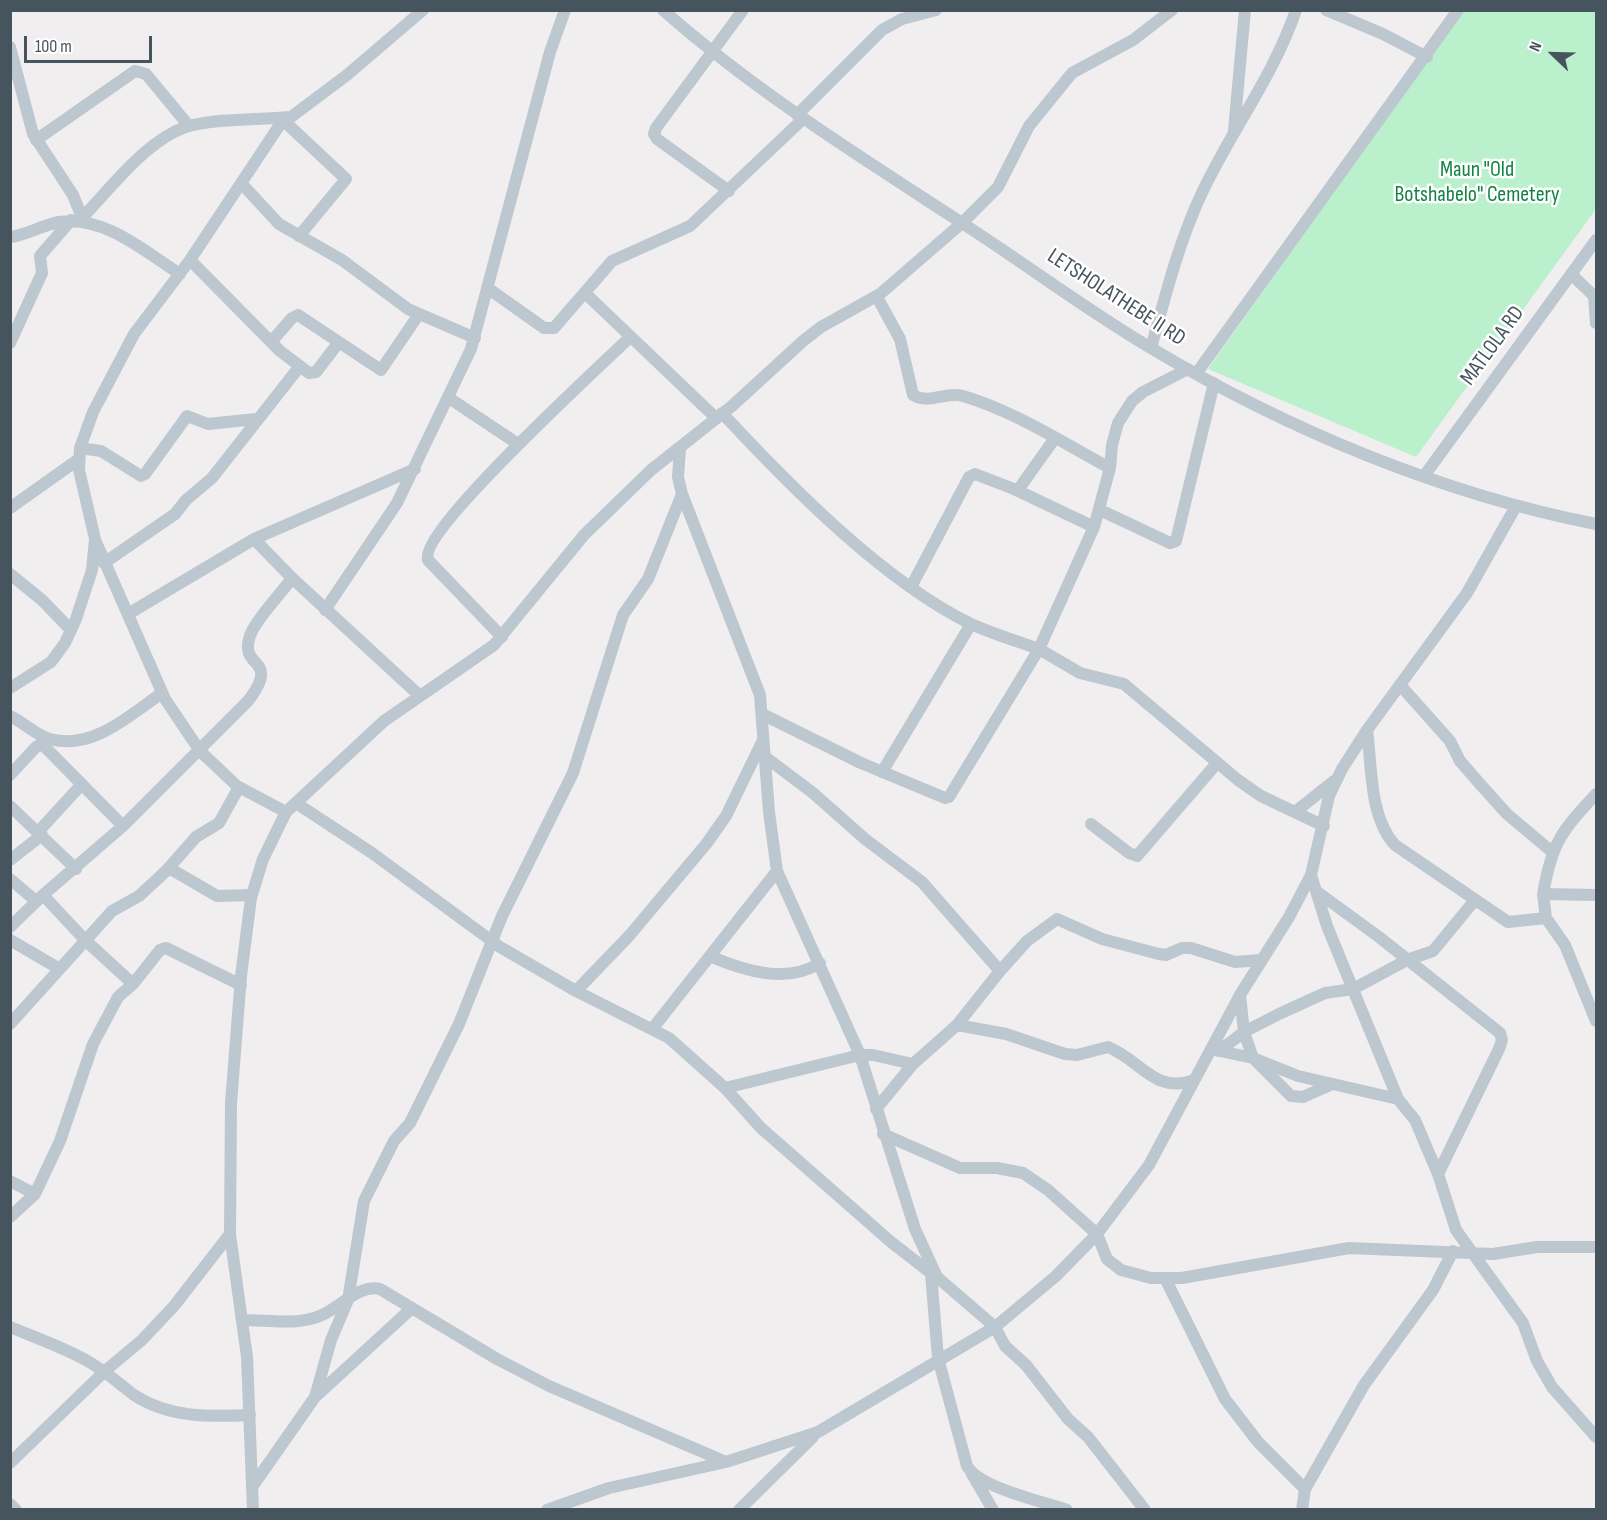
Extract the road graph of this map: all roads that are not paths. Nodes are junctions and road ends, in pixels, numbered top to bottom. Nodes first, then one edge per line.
1 (423, 10) edge
2 (565, 10) edge
3 (663, 10) edge
4 (743, 10) edge
5 (936, 10) edge
6 (1172, 10) edge
7 (1245, 10) edge
8 (1296, 10) edge
9 (1326, 10) edge
10 (1458, 10) edge
11 (10, 47) edge
12 (712, 54) junction
13 (1427, 57) junction
14 (800, 117) junction
15 (287, 119) junction
16 (189, 126) junction
17 (1234, 137) junction
18 (36, 140) junction
19 (242, 184) junction
20 (729, 191) junction
21 (79, 219) junction
22 (962, 223) junction
23 (299, 236) junction
24 (13, 238) edge
25 (1596, 240) edge
26 (190, 260) junction
27 (180, 274) junction
28 (1571, 274) junction
29 (489, 289) junction
30 (585, 293) junction
31 (877, 297) junction
32 (419, 314) junction
33 (1596, 323) edge
34 (475, 338) junction
35 (630, 338) junction
36 (271, 342) junction
37 (339, 342) junction
38 (10, 343) edge
39 (1151, 348) junction
40 (300, 366) junction
41 (1192, 372) junction
42 (1214, 383) junction
43 (449, 398) junction
44 (719, 415) junction
45 (256, 419) junction
46 (1054, 438) junction
47 (518, 444) junction
48 (680, 449) junction
49 (80, 454) junction
50 (1110, 468) junction
51 (415, 469) junction
52 (1424, 476) junction
53 (1018, 490) junction
54 (682, 494) junction
55 (1516, 506) junction
56 (10, 508) edge
57 (1100, 510) junction
58 (1596, 524) edge
59 (1094, 527) junction
60 (95, 539) junction
61 (254, 539) junction
62 (104, 563) junction
63 (10, 574) edge
64 (292, 578) junction
65 (911, 587) junction
66 (325, 610) junction
67 (128, 614) junction
68 (970, 624) junction
69 (71, 630) junction
70 (502, 637) junction
71 (1040, 649) junction
72 (13, 682) edge
73 (1401, 686) junction
74 (162, 693) junction
75 (420, 696) junction
76 (762, 714) junction
77 (10, 716) edge
78 (1367, 730) junction
79 (45, 741) junction
80 (762, 741) junction
81 (200, 751) junction
82 (764, 756) junction
83 (1216, 763) junction
84 (882, 772) junction
85 (10, 775) edge
86 (1338, 779) junction
87 (82, 784) junction
88 (239, 787) junction
89 (1596, 794) edge
90 (296, 803) junction
91 (10, 807) edge
92 (286, 812) junction
93 (1295, 812) junction
94 (1090, 824) dead end
95 (123, 826) junction
96 (1324, 826) junction
97 (40, 833) junction
98 (1551, 851) junction
99 (10, 860) edge
100 (76, 868) junction
101 (169, 868) junction
102 (777, 871) junction
103 (1311, 875) junction
104 (10, 879) edge
105 (1316, 891) junction
106 (1543, 894) junction
107 (252, 895) junction
108 (1596, 896) edge
109 (39, 898) junction
110 (1475, 900) junction
111 (1546, 918) junction
112 (10, 927) edge
113 (10, 940) edge
114 (85, 940) junction
115 (492, 942) junction
116 (712, 957) junction
117 (1260, 960) junction
118 (1407, 960) junction
119 (820, 963) junction
120 (58, 968) junction
121 (1000, 971) junction
122 (133, 984) junction
123 (241, 985) junction
124 (1353, 989) junction
125 (576, 991) junction
126 (1240, 995) junction
127 (1596, 1021) edge
128 (10, 1024) edge
129 (957, 1025) junction
130 (653, 1028) junction
131 (1244, 1032) junction
132 (1215, 1050) junction
133 (860, 1055) junction
134 (1253, 1058) junction
135 (913, 1064) junction
136 (1194, 1080) junction
137 (1330, 1085) junction
138 (725, 1088) junction
139 (1398, 1098) junction
140 (876, 1109) junction
141 (883, 1134) junction
142 (1438, 1174) junction
143 (10, 1181) edge
144 (35, 1194) junction
145 (10, 1217) edge
146 (231, 1234) junction
147 (1097, 1234) junction
148 (1596, 1247) edge
149 (1454, 1251) junction
150 (1469, 1252) junction
151 (934, 1276) junction
152 (1165, 1278) junction
153 (348, 1300) junction
154 (412, 1308) junction
155 (242, 1320) junction
156 (10, 1327) edge
157 (995, 1327) junction
158 (938, 1359) junction
159 (105, 1371) junction
160 (315, 1397) junction
161 (250, 1415) junction
162 (818, 1432) junction
163 (1596, 1437) edge
164 (726, 1462) junction
165 (10, 1463) edge
166 (971, 1473) junction
167 (252, 1487) junction
168 (1305, 1489) junction
169 (10, 1504) edge
170 (16, 1509) edge
171 (253, 1509) edge
172 (547, 1509) edge
173 (739, 1509) edge
174 (993, 1509) edge
175 (1067, 1509) edge
176 (1145, 1509) edge
177 (1302, 1509) edge

1 - 15 street
2 - 29 street
3 - 12 street, LETSHOLATHEBE II RD
4 - 12 street
5 - 14 street
6 - 22 street
7 - 17 street
8 - 17 street
9 - 13 street
10 - 13 street
11 - 18 street
12 - 14 street, LETSHOLATHEBE II RD
12 - 20 street
13 - 41 street
14 - 20 street
14 - 22 street, LETSHOLATHEBE II RD
15 - 16 street
15 - 19 street
15 - 23 street
16 - 18 street
16 - 21 street
17 - 39 street
18 - 21 street
19 - 23 street
19 - 26 street
20 - 30 street
21 - 24 street
21 - 27 street
21 - 38 street
22 - 31 street
22 - 39 street, LETSHOLATHEBE II RD
23 - 32 street
25 - 28 street, MATLOLA RD
26 - 27 street
26 - 36 street
27 - 49 street
28 - 33 street
28 - 52 street, MATLOLA RD
29 - 30 street
29 - 34 street
30 - 35 street
31 - 44 street
31 - 46 street
32 - 34 street
32 - 37 street
34 - 43 street
35 - 44 street
35 - 47 street
36 - 37 street
36 - 40 street
37 - 40 street
39 - 41 street, LETSHOLATHEBE II RD
40 - 45 street
41 - 42 street, LETSHOLATHEBE II RD
41 - 50 street
42 - 52 street, LETSHOLATHEBE II RD
42 - 57 street
43 - 47 street
43 - 51 street
44 - 48 street
44 - 65 street
45 - 49 street
45 - 62 street
46 - 50 street
46 - 53 street
47 - 70 street
48 - 54 street
48 - 70 street
49 - 56 street
49 - 60 street
50 - 57 street
51 - 61 street
51 - 66 street
52 - 55 street, LETSHOLATHEBE II RD
53 - 59 street
53 - 65 street
54 - 76 street
54 - 115 street
55 - 58 street, LETSHOLATHEBE II RD
55 - 73 street
57 - 59 street
59 - 71 street
60 - 62 street
60 - 69 street
61 - 64 street
61 - 67 street
62 - 67 street
63 - 69 street
64 - 66 street
64 - 81 street
65 - 68 street
66 - 75 street
67 - 74 street
68 - 71 street
68 - 84 street
69 - 72 street
70 - 75 street
71 - 83 street
71 - 84 street
73 - 78 street
73 - 98 street
74 - 79 street
74 - 81 street
75 - 90 street
76 - 80 street
76 - 84 street
77 - 79 street
78 - 86 street
78 - 110 street
79 - 85 street
79 - 87 street
80 - 82 street
80 - 125 street
81 - 88 street
81 - 95 street
82 - 102 street
82 - 121 street
83 - 93 street
83 - 94 street
86 - 93 street
86 - 96 street
87 - 95 street
87 - 97 street
88 - 92 street
88 - 101 street
89 - 98 street
90 - 92 street
90 - 115 street
91 - 97 street
92 - 107 street
93 - 96 street
95 - 100 street
96 - 103 street
97 - 99 street
97 - 100 street
98 - 106 street
100 - 109 street
101 - 107 street
101 - 114 street
102 - 116 street
102 - 119 street
103 - 105 street
103 - 117 street
104 - 109 street
105 - 118 street
105 - 124 street
106 - 108 street
106 - 111 street
107 - 123 street
109 - 112 street
109 - 114 street
110 - 111 street
110 - 118 street
111 - 127 street
113 - 120 street
114 - 120 street
114 - 122 street
115 - 125 street
115 - 153 street
116 - 119 street
116 - 130 street
117 - 121 street
117 - 126 street
118 - 124 street
118 - 142 street
119 - 133 street
120 - 128 street
121 - 129 street
122 - 123 street
122 - 144 street
123 - 146 street
124 - 131 street
124 - 139 street
125 - 130 street
126 - 131 street
126 - 132 street
129 - 135 street
129 - 136 street
130 - 138 street
131 - 132 street
131 - 134 street
132 - 134 street
132 - 136 street
133 - 135 street
133 - 138 street
133 - 140 street
134 - 137 street
134 - 137 street
135 - 140 street
136 - 147 street
137 - 139 street
138 - 151 street
139 - 142 street
140 - 141 street
141 - 147 street
141 - 151 street
142 - 150 street
143 - 144 street
144 - 145 street
146 - 155 street
146 - 159 street
147 - 152 street
147 - 157 street
148 - 150 street
149 - 150 street
149 - 152 street
149 - 168 street
150 - 163 street
151 - 157 street
151 - 158 street
152 - 168 street
153 - 154 street
153 - 155 street
153 - 160 street
154 - 160 street
154 - 164 street
155 - 161 street
156 - 159 street
157 - 158 street
157 - 176 street
158 - 162 street
158 - 166 street
159 - 161 street
159 - 165 street
160 - 167 street
161 - 167 street
162 - 164 street
162 - 173 street
164 - 172 street
166 - 174 street
166 - 175 street
167 - 171 street
168 - 177 street
169 - 170 street

